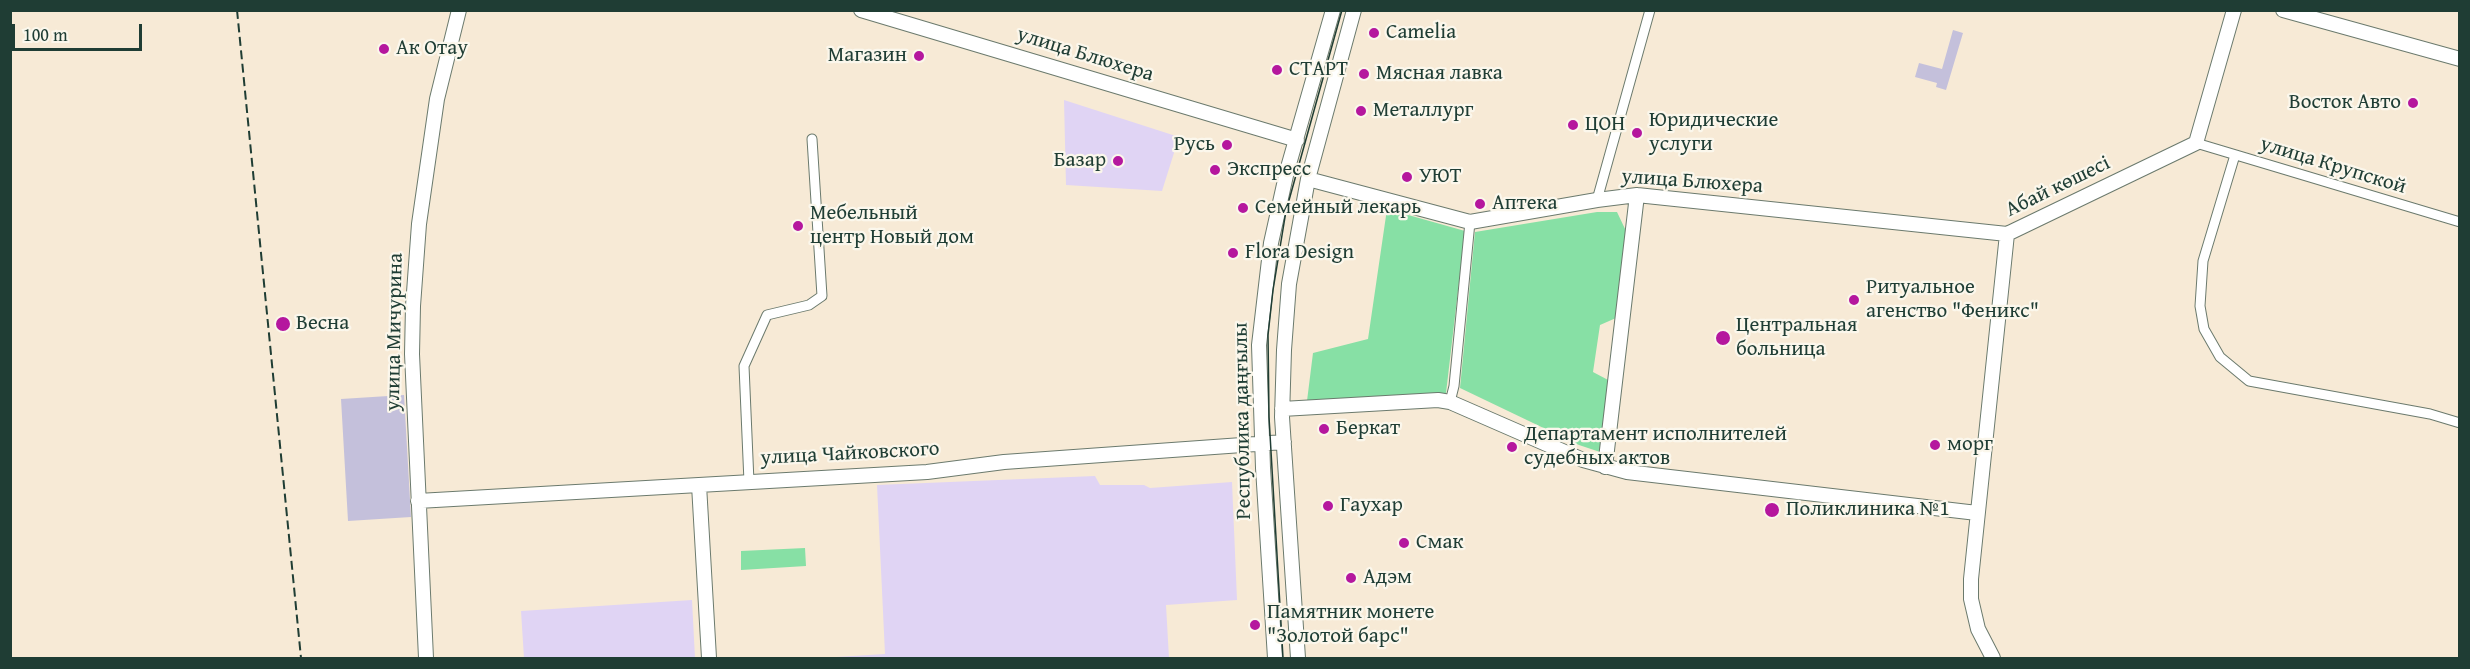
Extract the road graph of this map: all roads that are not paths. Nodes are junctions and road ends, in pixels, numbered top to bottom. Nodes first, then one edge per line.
1 (459, 10) edge
2 (861, 10) edge
3 (1334, 10) edge
4 (1354, 10) edge
5 (1650, 10) edge
6 (2234, 10) edge
7 (2283, 10) edge
8 (2460, 60) edge
9 (812, 139) dead end
10 (1297, 140) junction
11 (2196, 143) junction
12 (2235, 155) junction
13 (1308, 179) junction
14 (1637, 195) junction
15 (1597, 200) junction
16 (1470, 222) junction
17 (2460, 222) edge
18 (2007, 234) junction
19 (1450, 402) junction
20 (1282, 409) junction
21 (2460, 423) edge
22 (1284, 442) junction
23 (1262, 443) junction
24 (1605, 467) junction
25 (749, 482) junction
26 (699, 485) junction
27 (418, 501) junction
28 (1977, 513) junction
29 (426, 658) edge
30 (709, 658) edge
31 (1275, 658) edge
32 (1299, 658) edge
33 (1994, 658) edge

1 - 27 street, улица Мичурина
2 - 10 street, улица Блюхера
3 - 10 street, Республика даңғылы
4 - 13 street, Республика даңғылы
5 - 15 street
6 - 11 street
7 - 8 street
9 - 25 street
10 - 23 street, Республика даңғылы
11 - 12 street, улица Крупской
11 - 18 street, Абай көшесі
12 - 17 street, улица Крупской
12 - 21 street
13 - 16 street, улица Блюхера
13 - 20 street, Республика даңғылы
14 - 15 street, улица Блюхера
14 - 18 street, улица Блюхера
14 - 24 street
15 - 16 street, улица Блюхера
16 - 19 street
18 - 28 street, Абай көшесі
19 - 20 street
19 - 24 street
20 - 22 street, Республика даңғылы
22 - 23 street, улица Чайковского
22 - 32 street, Республика даңғылы
23 - 25 street, улица Чайковского
23 - 31 street, Республика даңғылы
24 - 28 street
25 - 26 street, улица Чайковского
26 - 27 street, улица Чайковского
26 - 30 street
27 - 29 street, улица Мичурина
28 - 33 street, Абай көшесі

